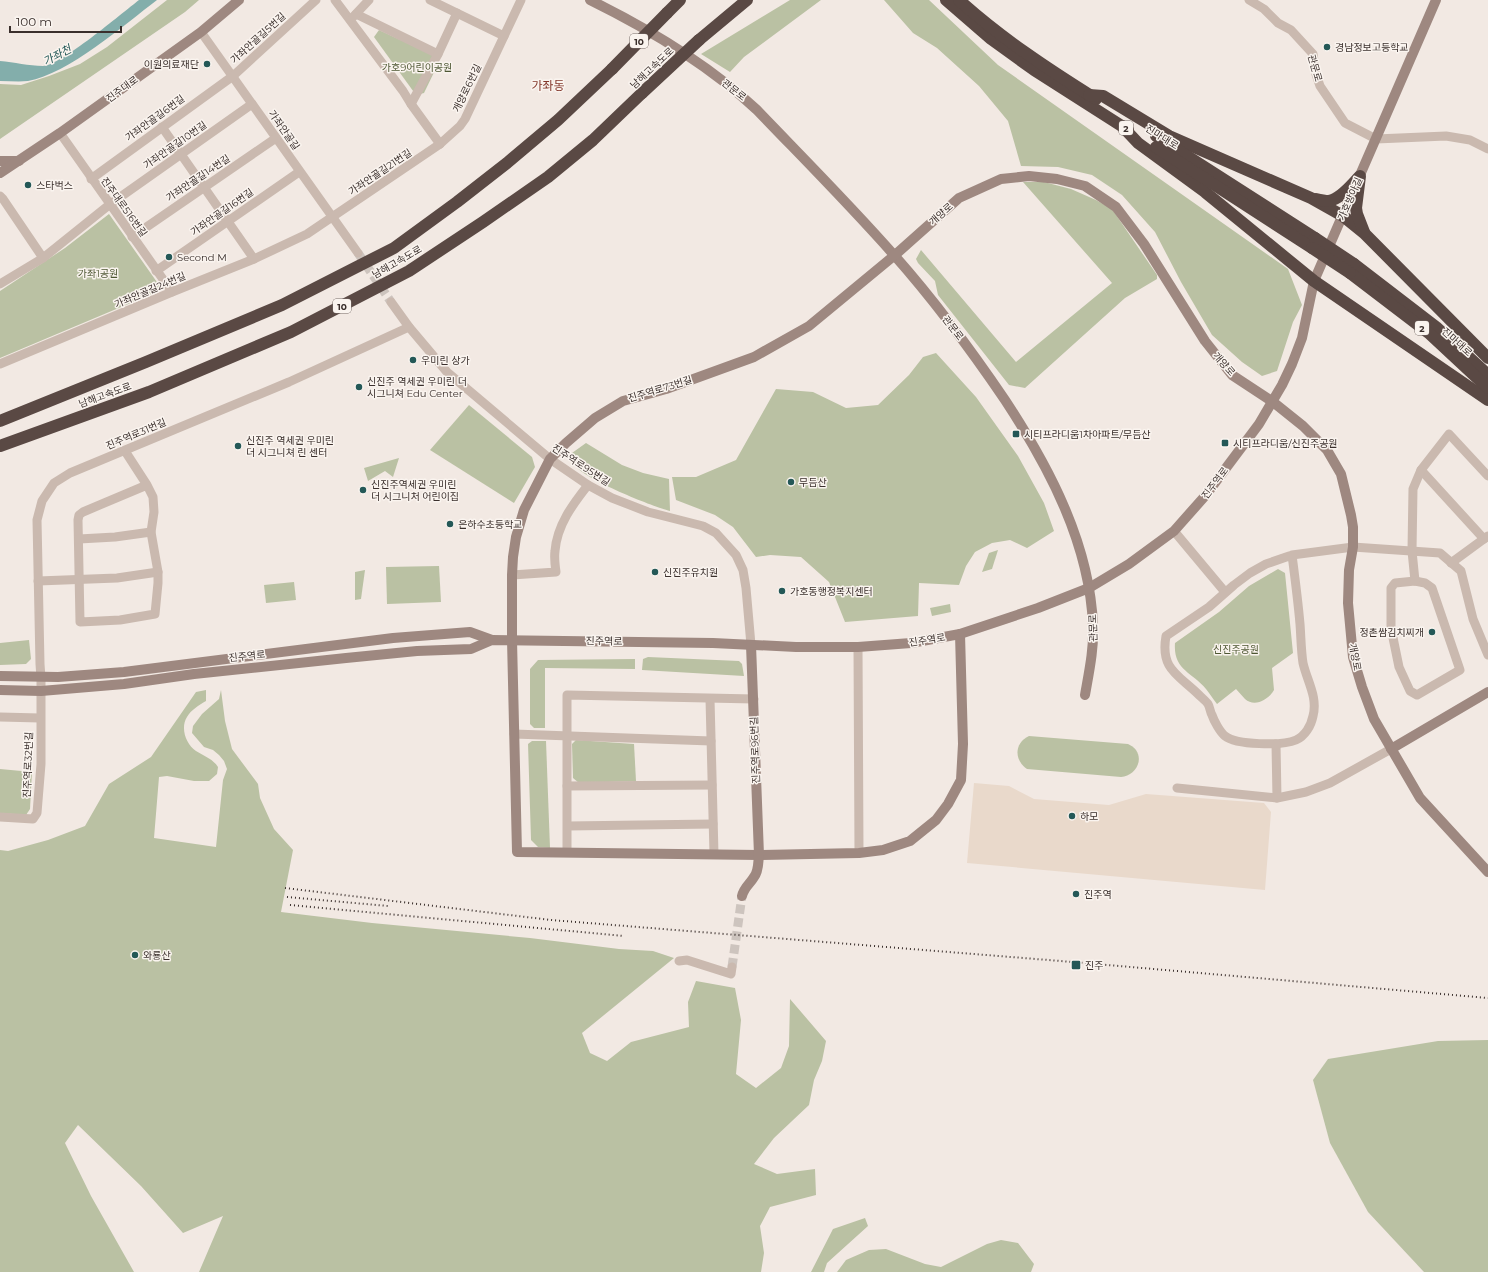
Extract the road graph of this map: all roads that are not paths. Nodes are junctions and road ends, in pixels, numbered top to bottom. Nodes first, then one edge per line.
1 (239, 0) edge
2 (316, 0) edge
3 (335, 0) edge
4 (369, 0) edge
5 (430, 0) edge
6 (520, 0) edge
7 (590, 0) edge
8 (680, 0) edge
9 (747, 0) edge
10 (946, 0) edge
11 (959, 0) edge
12 (1249, 0) edge
13 (1436, 0) edge
14 (457, 13) junction
15 (353, 17) junction
16 (201, 32) junction
17 (504, 36) junction
18 (438, 54) junction
19 (233, 76) junction
20 (1089, 95) junction
21 (252, 104) junction
22 (411, 104) junction
23 (1122, 126) junction
24 (162, 127) junction
25 (60, 133) junction
26 (276, 138) junction
27 (1376, 139) junction
28 (440, 144) junction
29 (1488, 149) edge
30 (181, 154) junction
31 (0, 161) edge
32 (19, 161) junction
33 (299, 172) junction
34 (0, 173) edge
35 (1360, 176) junction
36 (91, 178) junction
37 (203, 187) junction
38 (0, 196) edge
39 (1312, 198) junction
40 (109, 205) junction
41 (1343, 216) junction
42 (332, 217) junction
43 (228, 222) junction
44 (1364, 233) junction
45 (132, 237) junction
46 (1314, 243) junction
47 (358, 253) tunnel mouth
48 (895, 255) junction
49 (43, 258) junction
50 (254, 259) junction
51 (1352, 268) junction
52 (156, 271) junction
53 (1314, 282) junction
54 (0, 284) edge
55 (172, 292) junction
56 (391, 302) tunnel mouth
57 (409, 327) junction
58 (1488, 358) edge
59 (0, 364) edge
60 (1488, 375) edge
61 (1488, 388) edge
62 (1488, 400) edge
63 (1273, 402) junction
64 (0, 421) edge
65 (0, 446) edge
66 (125, 451) junction
67 (550, 459) junction
68 (1420, 470) junction
69 (1488, 476) edge
70 (147, 485) junction
71 (588, 485) junction
72 (1174, 531) junction
73 (151, 532) junction
74 (1486, 537) edge
75 (79, 539) junction
76 (1353, 547) junction
77 (1412, 551) junction
78 (1292, 554) junction
79 (1451, 563) junction
80 (158, 572) junction
81 (512, 575) junction
82 (80, 580) junction
83 (38, 581) junction
84 (1415, 581) junction
85 (1089, 588) junction
86 (1225, 592) junction
87 (960, 634) junction
88 (492, 640) junction
89 (512, 640) junction
90 (752, 645) junction
91 (858, 647) junction
92 (1488, 654) edge
93 (0, 676) edge
94 (41, 678) junction
95 (0, 690) edge
96 (41, 691) junction
97 (1488, 692) edge
98 (1085, 695) dead end
99 (710, 699) junction
100 (754, 699) junction
101 (0, 717) edge
102 (40, 718) junction
103 (514, 734) junction
104 (567, 736) junction
105 (711, 741) junction
106 (1276, 744) junction
107 (1391, 749) junction
108 (712, 785) junction
109 (567, 786) junction
110 (1177, 788) dead end
111 (1276, 798) junction
112 (0, 817) edge
113 (713, 824) junction
114 (568, 826) junction
115 (567, 852) junction
116 (859, 853) junction
117 (714, 854) junction
118 (759, 855) junction
119 (1488, 872) edge
120 (742, 896) tunnel mouth
121 (679, 962) dead end
122 (732, 967) dead end

1 - 16 street, 진주대로
2 - 19 street, 가좌안골길5번길
3 - 15 street
4 - 15 street
5 - 14 street
6 - 17 street, 개양로6번길
7 - 48 street, 관문로
8 - 64 highway, 남해고속도로 / 10, bridge
9 - 65 highway, 남해고속도로 / 10, bridge
10 - 23 highway, 진마대로 / 2
11 - 20 highway, 진마대로 / 2
12 - 27 street, 관문로
13 - 27 street, 가호방아길
14 - 17 street
14 - 18 street
15 - 18 street
15 - 22 street
16 - 19 street, 가좌안골길
16 - 25 street, 진주대로
17 - 28 street, 개양로6번길
18 - 22 street
19 - 21 street, 가좌안골길
19 - 24 street, 가좌안골길6번길
20 - 39 highway
20 - 46 highway, 진마대로 / 2
21 - 26 street, 가좌안골길
21 - 30 street, 가좌안골길10번길
22 - 28 street
23 - 46 highway, 진마대로 / 2
23 - 53 highway
24 - 30 street
24 - 36 street, 가좌안골길6번길
25 - 32 street, 진주대로
25 - 36 street, 진주대로516번길
26 - 33 street, 가좌안골길
26 - 37 street, 가좌안골길14번길
27 - 29 street
27 - 35 street, 가호방아길
28 - 42 street, 가좌안골길21번길
30 - 37 street
30 - 40 street, 가좌안골길10번길
31 - 32 street
32 - 34 street, 진주대로
33 - 42 street, 가좌안골길
33 - 43 street, 가좌안골길16번길
35 - 39 highway
35 - 41 street, 가호방아길
35 - 44 highway
36 - 40 street, 진주대로516번길
37 - 43 street
37 - 45 street, 가좌안골길14번길
38 - 49 street
39 - 41 highway
40 - 45 street, 진주대로516번길
40 - 49 street, 가좌안골길10번길
41 - 44 highway
41 - 53 street, 가호방아길
42 - 47 street
42 - 50 street, 가좌안골길24번길
43 - 50 street
43 - 52 street, 가좌안골길16번길
44 - 58 highway
45 - 52 street, 진주대로516번길
46 - 51 highway, 2, bridge
48 - 63 street, 개양로
48 - 67 street, 진주역로73번길
48 - 85 street, 관문로
49 - 54 street, 가좌안골길10번길
50 - 55 street, 가좌안골길24번길
51 - 60 highway, 진마대로 / 2
51 - 61 highway, 진마대로 / 2
52 - 55 street, 진주대로516번길
53 - 62 highway
53 - 63 street, 가호방아길
55 - 59 street, 가좌안골길24번길
56 - 57 street, 진주역로95번길
57 - 66 street, 진주역로31번길
57 - 67 street, 진주역로95번길
63 - 72 street, 진주역로
63 - 76 street, 개양로
66 - 70 street
66 - 83 street, 진주역로31번길
67 - 71 street, 진주역로95번길
67 - 81 street, 진주역로73번길
68 - 69 street
68 - 74 street
68 - 77 street
70 - 73 street
70 - 75 street
71 - 81 street
71 - 90 street, 진주역로95번길
72 - 85 street, 진주역로
72 - 86 street
73 - 75 street
73 - 80 street
74 - 79 street
75 - 82 street
76 - 77 street
76 - 78 street
76 - 107 street, 개양로
77 - 79 street
77 - 84 street
78 - 86 street
78 - 106 street
79 - 92 street
80 - 82 street
80 - 82 street
81 - 89 street, 진주역로73번길
82 - 83 street
83 - 94 street, 진주역로31번길
84 - 84 street
85 - 87 street, 진주역로
85 - 98 street, 관문로
86 - 106 street
87 - 91 street, 진주역로
87 - 116 street
88 - 89 street, 진주역로
88 - 94 street, 진주역로
88 - 96 street, 진주역로
89 - 90 street, 진주역로
89 - 103 street, 진주역로73번길
90 - 91 street, 진주역로
90 - 100 street, 진주역로96번길
91 - 116 street
93 - 94 street, 진주역로
94 - 96 street, 진주역로32번길
95 - 96 street, 진주역로
96 - 102 street, 진주역로32번길
97 - 107 street
99 - 100 street
99 - 104 street
99 - 105 street
100 - 118 street, 진주역로96번길
101 - 102 street
102 - 112 street, 진주역로32번길
103 - 104 street
103 - 115 street, 진주역로73번길
104 - 105 street
104 - 109 street
105 - 108 street
106 - 111 street
107 - 111 street
107 - 119 street, 개양로
108 - 109 street
108 - 113 street
109 - 114 street
110 - 111 street
113 - 114 street
113 - 117 street
114 - 115 street
115 - 117 street
116 - 118 street
117 - 118 street
118 - 120 street, 진주역로96번길
121 - 122 street

